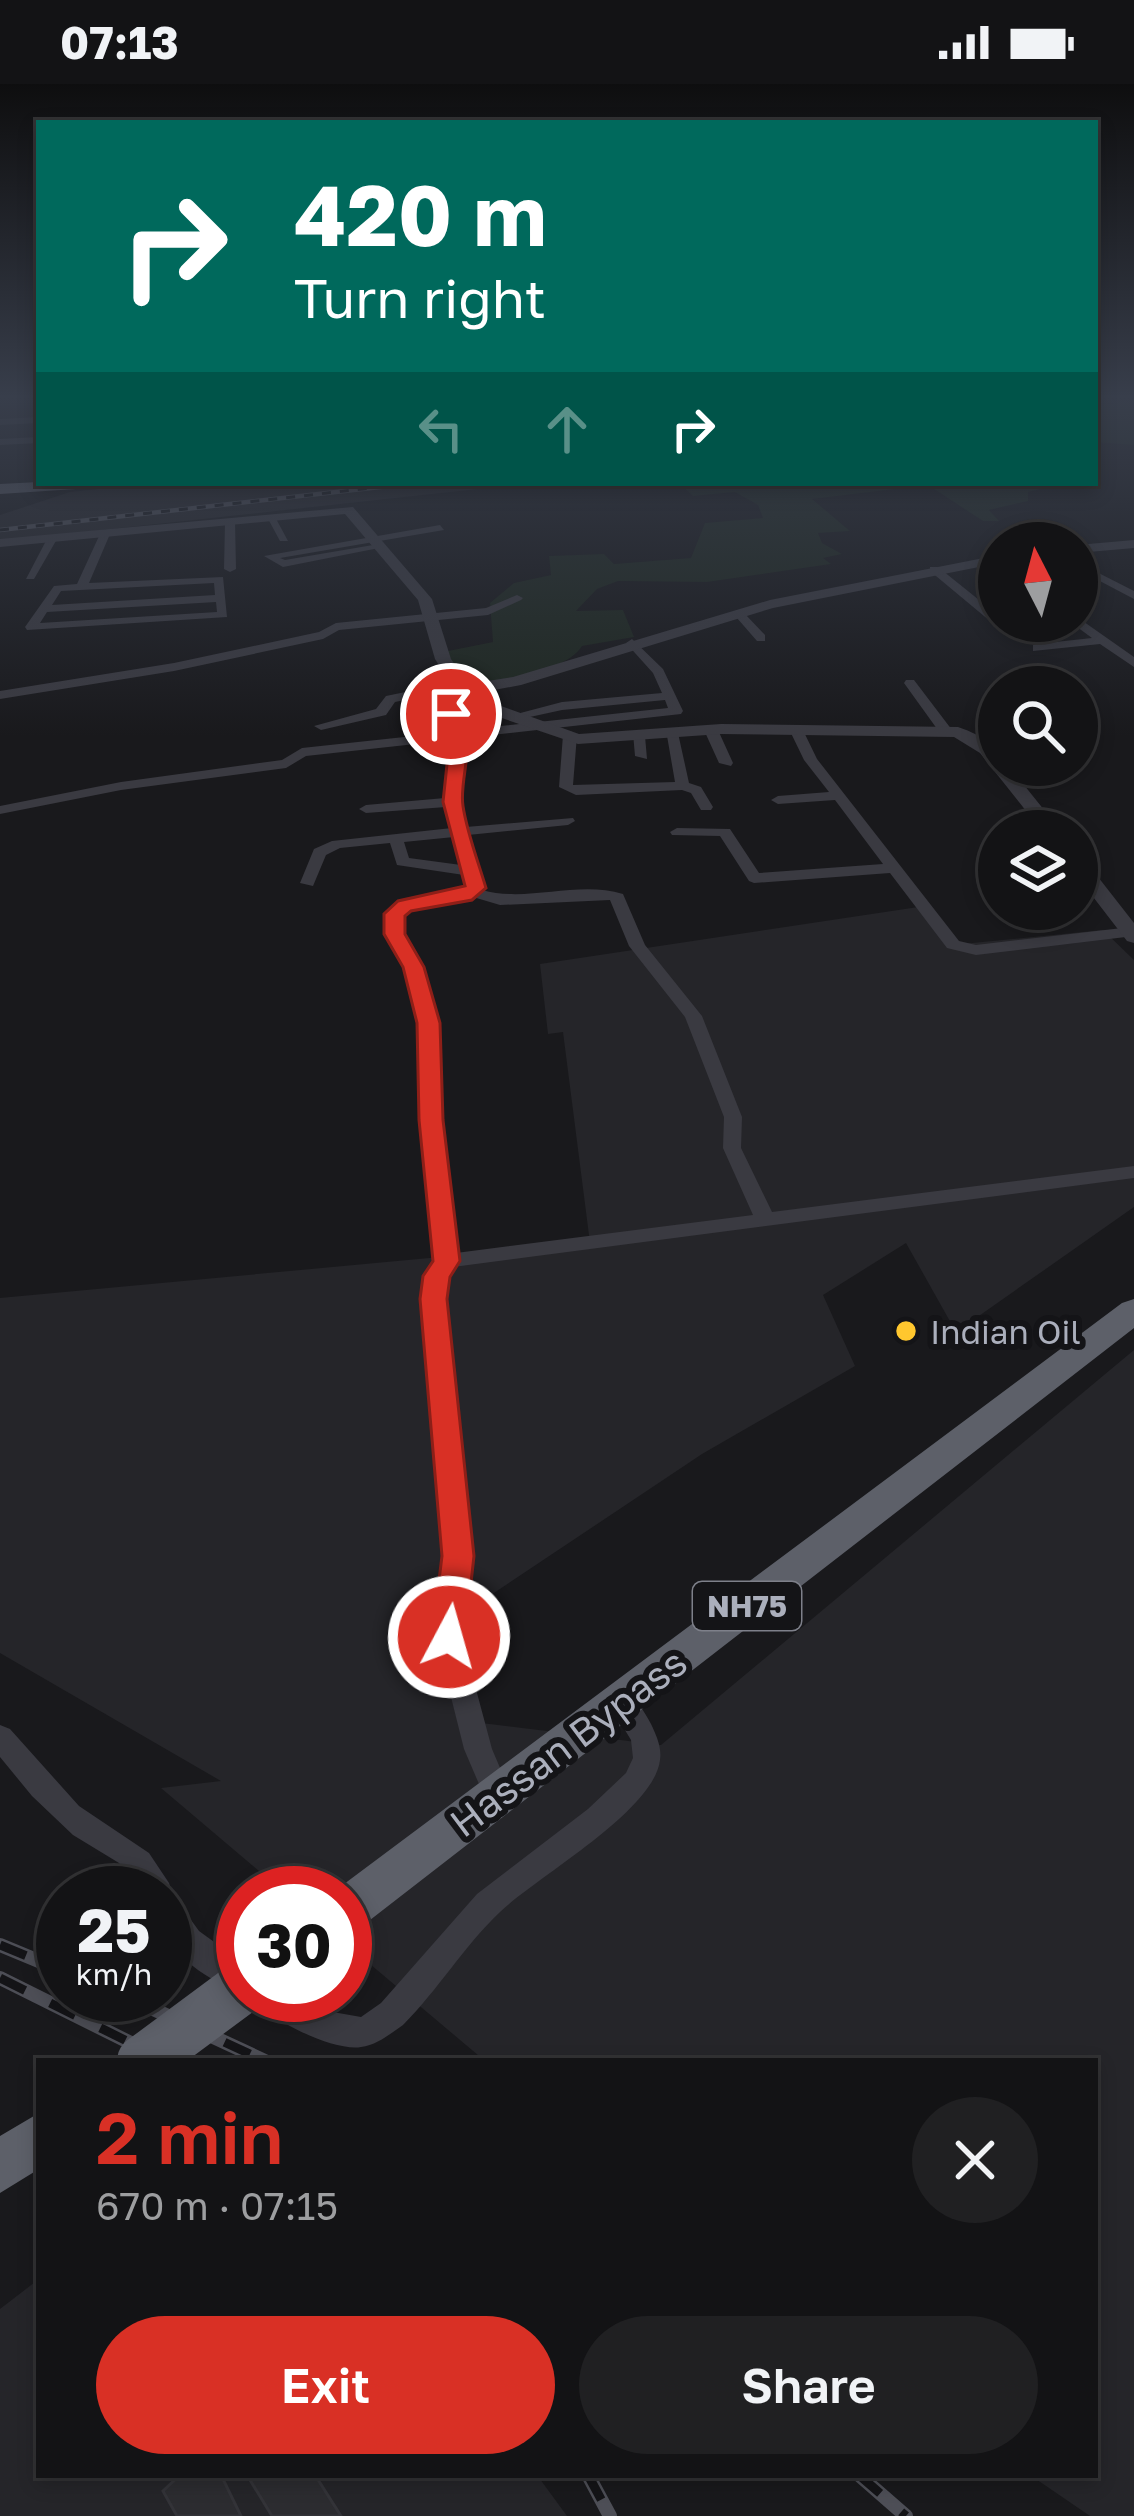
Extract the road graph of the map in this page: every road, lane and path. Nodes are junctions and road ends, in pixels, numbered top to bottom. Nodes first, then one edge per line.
1 (270, 517) junction
2 (230, 522) junction
3 (440, 528) dead end
4 (105, 534) junction
5 (52, 539) junction
6 (284, 539) dead end
7 (375, 542) junction
8 (0, 543) edge
9 (1134, 544) edge
10 (1098, 547) edge
11 (978, 562) edge
12 (230, 569) dead end
13 (934, 569) junction
14 (1098, 576) edge
15 (30, 577) dead end
16 (81, 587) junction
17 (1134, 596) edge
18 (219, 598) junction
19 (518, 598) dead end
20 (978, 605) edge
21 (42, 609) junction
22 (433, 616) junction
23 (741, 616) junction
24 (1098, 636) edge
25 (761, 638) dead end
26 (1103, 640) junction
27 (632, 643) junction
28 (1037, 648) dead end
29 (1134, 663) edge
30 (910, 682) dead end
31 (464, 691) junction
32 (0, 695) edge
33 (670, 696) junction
34 (516, 716) junction
35 (321, 726) dead end
36 (711, 730) junction
37 (796, 730) junction
38 (945, 730) junction
39 (561, 731) junction
40 (671, 733) junction
41 (459, 736) junction
42 (638, 736) junction
43 (642, 756) dead end
44 (726, 764) dead end
45 (683, 786) junction
46 (838, 796) junction
47 (778, 800) dead end
48 (452, 802) junction
49 (706, 807) dead end
50 (366, 809) dead end
51 (0, 810) edge
52 (1035, 810) edge
53 (568, 821) dead end
54 (459, 831) junction
55 (676, 832) dead end
56 (396, 838) junction
57 (890, 868) junction
58 (472, 882) junction
59 (308, 883) dead end
60 (1098, 890) edge
61 (1132, 934) edge
62 (1134, 1172) edge
63 (766, 1219) junction
64 (447, 1261) junction
65 (1134, 1311) edge
66 (621, 1702) junction
67 (0, 1737) edge
68 (498, 1796) junction
69 (146, 1866) edge
70 (372, 1891) edge
71 (192, 1948) edge
72 (216, 1967) edge
73 (216, 2004) edge
74 (317, 2022) edge
75 (147, 2058) edge
76 (36, 2140) edge
77 (0, 2167) edge

1 - 2 street
1 - 6 street
1 - 7 street
2 - 4 street
2 - 12 street
3 - 7 street
4 - 5 street
4 - 16 street
5 - 8 street
5 - 15 street
7 - 7 street
7 - 22 street
9 - 10 street
11 - 13 street
13 - 20 street
13 - 23 street
14 - 17 street
16 - 18 street
16 - 21 street
18 - 21 street
18 - 21 street
19 - 22 street
22 - 31 street
22 - 32 street
23 - 25 street
23 - 27 street
24 - 26 street
26 - 28 street
26 - 29 street
27 - 31 street
27 - 33 street
30 - 38 street
31 - 34 street
31 - 35 street
31 - 41 street
33 - 34 street
33 - 39 street
34 - 39 street
36 - 37 street
36 - 40 street
36 - 44 street
37 - 38 street
37 - 46 street
38 - 52 street
39 - 41 street
39 - 42 street
39 - 45 street
40 - 42 street
40 - 45 street
41 - 48 street
41 - 51 street
42 - 43 street
45 - 49 street
46 - 47 street
46 - 57 street
48 - 50 street
48 - 54 street
53 - 54 street
54 - 56 street
54 - 58 street
55 - 57 street
56 - 58 street
56 - 59 street
57 - 61 street
58 - 63 street
58 - 64 street
60 - 61 street
62 - 63 street
63 - 64 street
64 - 68 street
65 - 66 highway, Hassan Bypass / NH75
66 - 68 highway, Hassan Bypass / NH75
66 - 74 street
67 - 69 street
68 - 70 highway, Hassan Bypass / NH75
71 - 72 street
73 - 75 highway, bridge
76 - 77 highway

